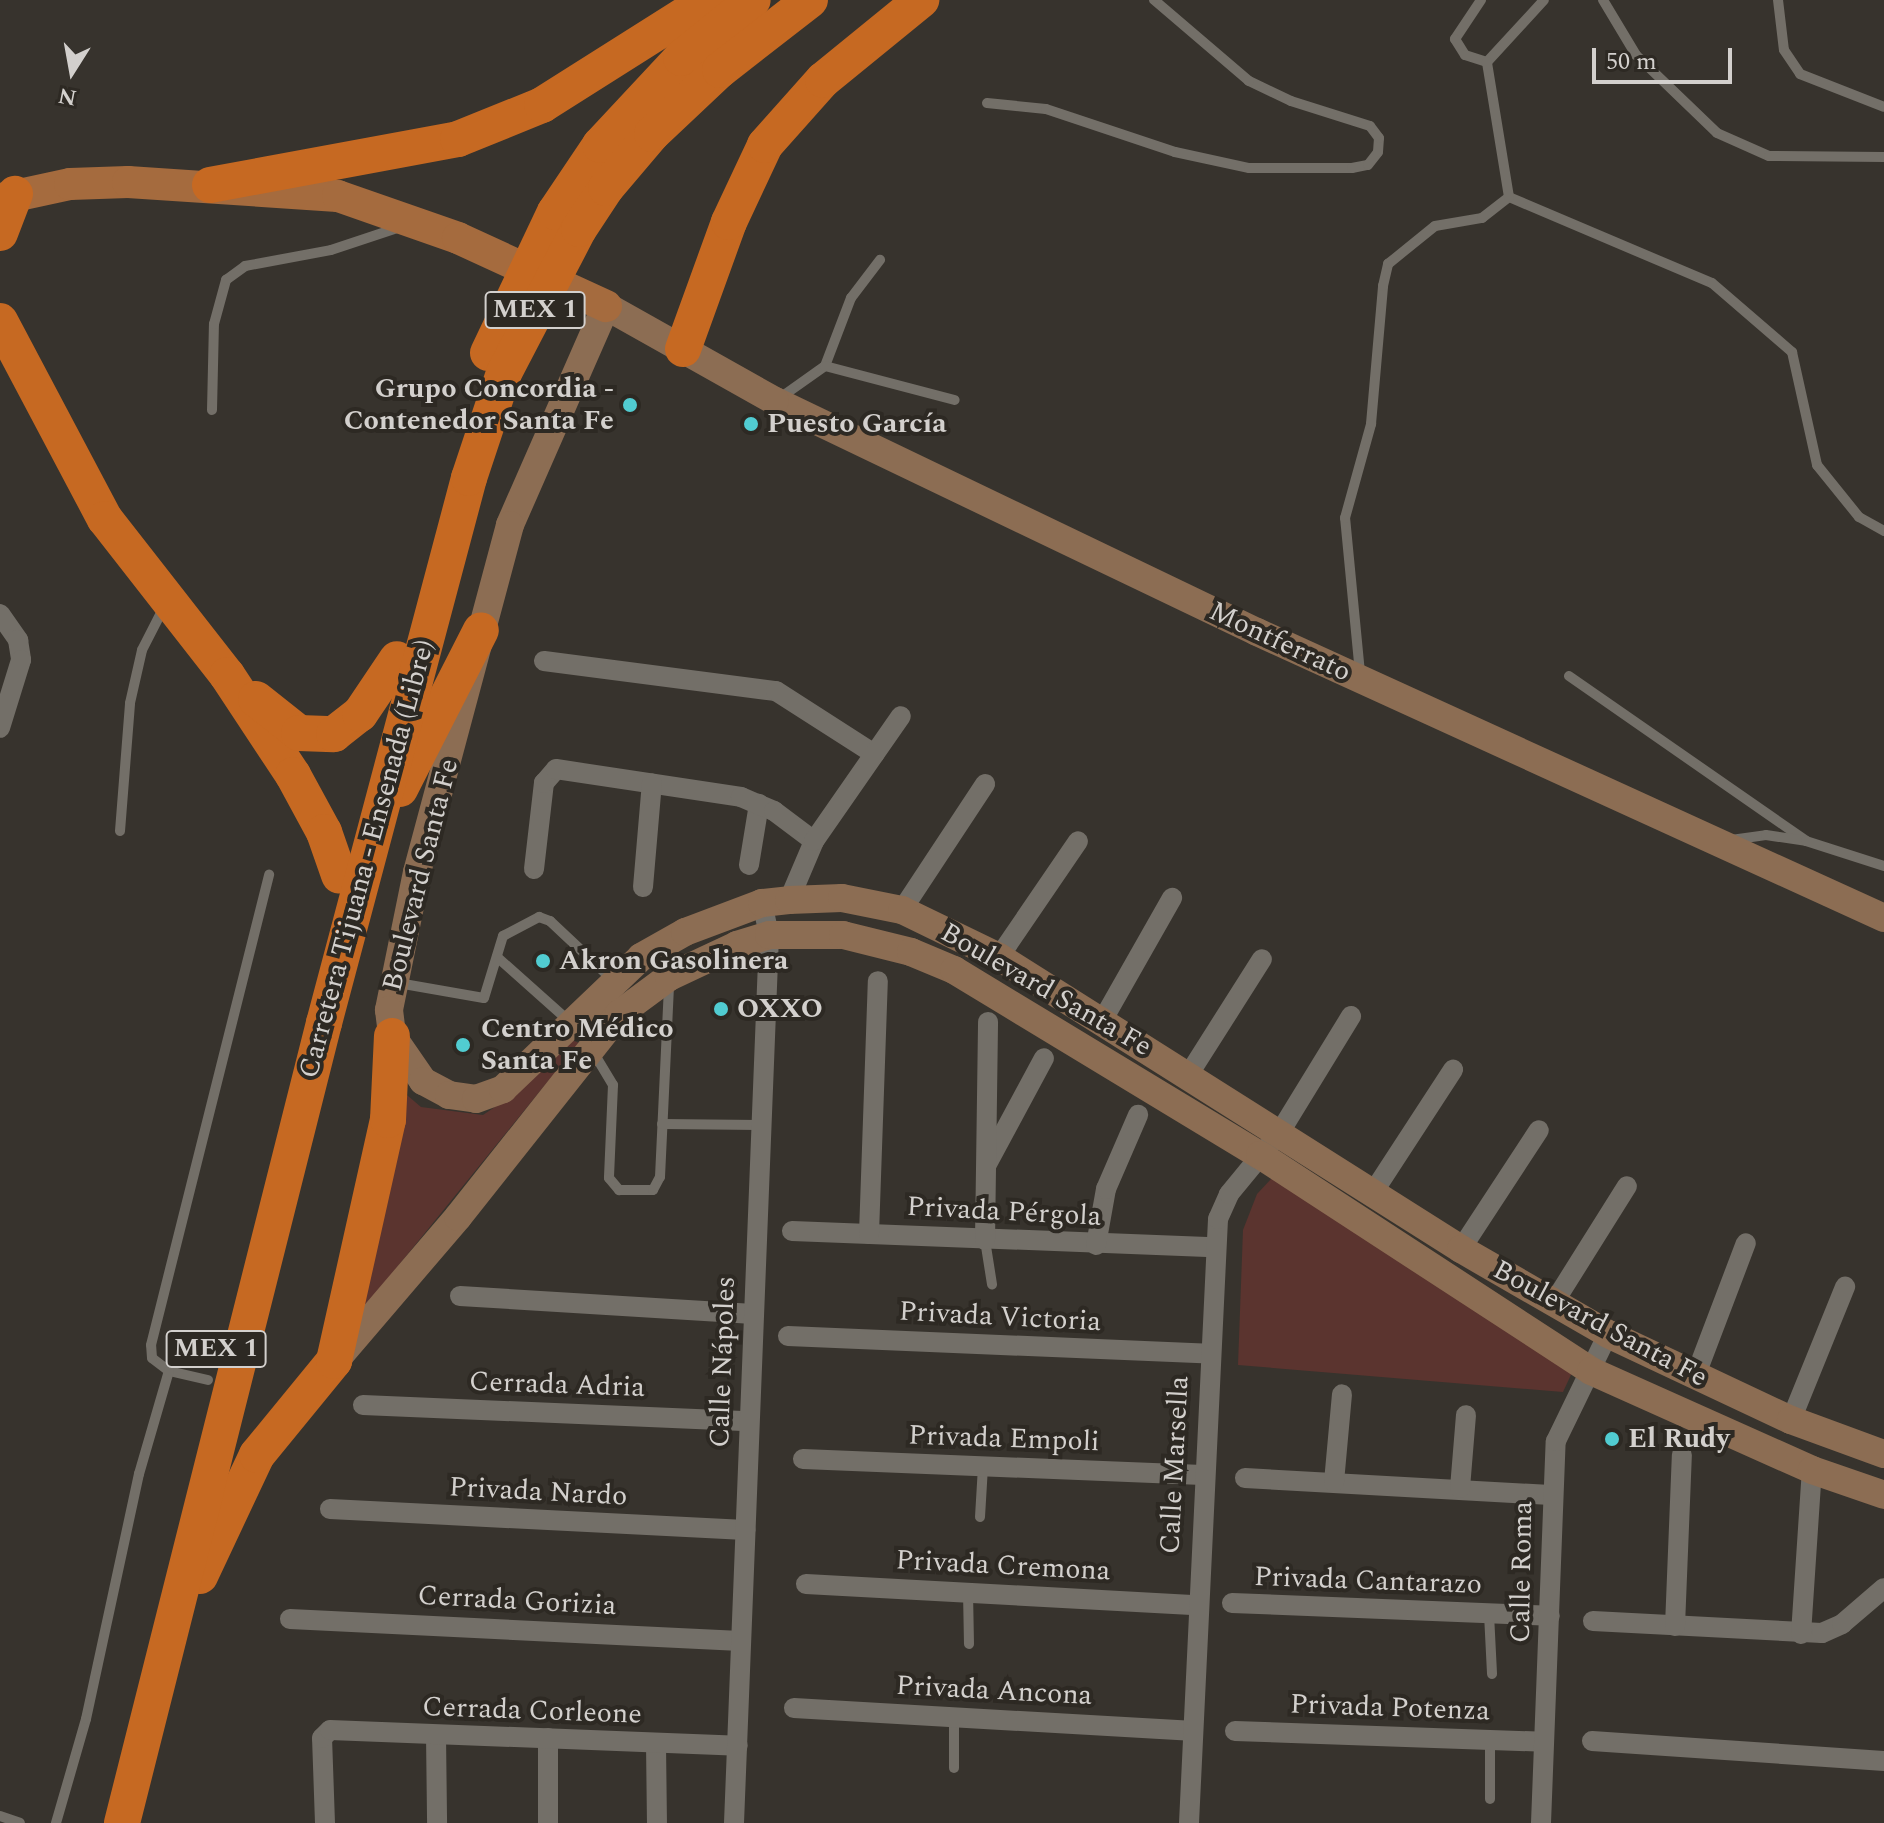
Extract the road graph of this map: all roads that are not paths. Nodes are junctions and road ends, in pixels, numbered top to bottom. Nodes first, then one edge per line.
1 (708, 0) edge
2 (753, 0) edge
3 (810, 0) edge
4 (921, 0) edge
5 (1154, 0) edge
6 (1481, 0) edge
7 (1544, 0) edge
8 (1603, 0) edge
9 (1778, 0) edge
10 (1487, 62) junction
11 (987, 103) dead end
12 (1884, 107) edge
13 (1884, 157) edge
14 (210, 185) junction
15 (8, 196) edge
16 (1509, 197) junction
17 (417, 222) junction
18 (0, 233) edge
19 (880, 260) dead end
20 (606, 306) junction
21 (0, 321) edge
22 (683, 349) junction
23 (825, 366) junction
24 (955, 400) dead end
25 (775, 401) junction
26 (212, 410) dead end
27 (1884, 531) edge
28 (168, 600) junction
29 (0, 614) edge
30 (481, 630) junction
31 (397, 659) junction
32 (544, 661) dead end
33 (227, 675) junction
34 (1569, 676) dead end
35 (1361, 680) junction
36 (901, 716) dead end
37 (0, 728) edge
38 (874, 754) junction
39 (652, 783) junction
40 (985, 784) dead end
41 (759, 804) junction
42 (120, 831) dead end
43 (373, 840) junction
44 (814, 841) junction
45 (1078, 841) dead end
46 (1806, 841) junction
47 (1716, 842) junction
48 (749, 865) dead end
49 (1884, 866) edge
50 (534, 869) dead end
51 (269, 875) dead end
52 (339, 875) junction
53 (643, 887) dead end
54 (1172, 898) dead end
55 (776, 902) junction
56 (902, 910) junction
57 (1884, 918) edge
58 (769, 935) junction
59 (497, 957) junction
60 (999, 957) junction
61 (1262, 959) dead end
62 (669, 977) junction
63 (392, 981) junction
64 (614, 981) junction
65 (878, 981) dead end
66 (577, 1016) junction
67 (1351, 1016) dead end
68 (988, 1022) dead end
69 (1101, 1023) junction
70 (392, 1036) junction
71 (596, 1042) junction
72 (1044, 1058) dead end
73 (1453, 1070) dead end
74 (1189, 1074) junction
75 (1138, 1115) dead end
76 (662, 1124) junction
77 (759, 1125) junction
78 (1539, 1130) dead end
79 (1280, 1132) junction
80 (1260, 1155) junction
81 (986, 1166) junction
82 (1627, 1186) dead end
83 (1374, 1191) junction
84 (792, 1231) dead end
85 (869, 1234) junction
86 (985, 1240) junction
87 (1746, 1243) dead end
88 (1096, 1245) junction
89 (1214, 1247) junction
90 (1461, 1249) junction
91 (992, 1284) dead end
92 (1845, 1287) dead end
93 (460, 1296) dead end
94 (1553, 1304) junction
95 (753, 1314) junction
96 (1608, 1334) junction
97 (788, 1336) dead end
98 (1209, 1354) junction
99 (334, 1361) junction
100 (169, 1371) junction
101 (1591, 1371) junction
102 (1695, 1377) junction
103 (208, 1380) junction
104 (1342, 1394) dead end
105 (363, 1405) dead end
106 (1466, 1415) dead end
107 (1791, 1420) junction
108 (749, 1421) junction
109 (1884, 1454) edge
110 (1682, 1455) dead end
111 (803, 1459) dead end
112 (983, 1466) junction
113 (1812, 1470) junction
114 (1203, 1475) junction
115 (1245, 1478) dead end
116 (1334, 1482) junction
117 (1460, 1488) junction
118 (1551, 1495) junction
119 (1884, 1495) edge
120 (330, 1509) dead end
121 (980, 1517) dead end
122 (745, 1530) junction
123 (806, 1584) dead end
124 (1884, 1588) edge
125 (968, 1592) junction
126 (1232, 1603) dead end
127 (1196, 1605) junction
128 (1489, 1614) junction
129 (1550, 1616) junction
130 (290, 1619) dead end
131 (1593, 1621) dead end
132 (1675, 1626) junction
133 (1801, 1634) junction
134 (740, 1641) junction
135 (969, 1644) dead end
136 (166, 1652) junction
137 (1492, 1674) dead end
138 (794, 1708) dead end
139 (954, 1717) junction
140 (1190, 1731) junction
141 (1235, 1731) dead end
142 (436, 1735) junction
143 (548, 1738) junction
144 (1490, 1740) junction
145 (1592, 1741) dead end
146 (1544, 1742) junction
147 (656, 1744) junction
148 (738, 1746) junction
149 (1879, 1757) edge
150 (954, 1768) dead end
151 (1490, 1799) dead end
152 (0, 1816) edge
153 (20, 1823) edge
154 (56, 1823) edge
155 (99, 1823) edge
156 (122, 1823) edge
157 (325, 1823) edge
158 (437, 1823) edge
159 (548, 1823) edge
160 (657, 1823) edge
161 (734, 1823) edge
162 (1189, 1823) edge
163 (1541, 1823) edge

1 - 14 highway
2 - 31 highway, Carretera Tijuana - Ensenada (Libre) / MEX 1
3 - 43 highway, Carretera Tijuana - Ensenada (Libre) / MEX 1
4 - 22 highway
5 - 11 lane
6 - 10 lane
7 - 10 lane
8 - 13 lane
9 - 12 lane
10 - 16 lane
14 - 15 main road
14 - 17 main road
15 - 18 highway
16 - 27 lane
16 - 35 lane
17 - 20 main road
17 - 26 lane
19 - 23 lane
20 - 22 main road, Montferrato
20 - 30 main road, Boulevard Santa Fe
21 - 28 highway
22 - 25 main road, Montferrato
23 - 24 lane
23 - 25 lane
25 - 35 main road, Montferrato
28 - 33 highway
28 - 42 lane
29 - 37 street
30 - 43 highway
30 - 63 main road, Boulevard Santa Fe
31 - 33 highway
31 - 52 highway, Carretera Tijuana - Ensenada (Libre) / MEX 1
32 - 38 street
33 - 52 highway
34 - 46 lane
35 - 47 main road, Montferrato
36 - 38 street
38 - 44 street
39 - 41 street
39 - 50 street
39 - 53 street
40 - 56 street
41 - 44 street
41 - 48 street
43 - 136 highway, Carretera Tijuana - Ensenada (Libre) / MEX 1
44 - 55 street
45 - 60 street
46 - 47 lane
46 - 49 lane
47 - 57 main road, Montferrato
51 - 100 lane
52 - 103 highway, Carretera Tijuana - Ensenada (Libre) / MEX 1
54 - 69 street
55 - 56 main road, Boulevard Santa Fe
55 - 58 street, Calle Nápoles
55 - 64 main road, Boulevard Santa Fe
56 - 60 main road, Boulevard Santa Fe
58 - 62 main road, Boulevard Santa Fe
58 - 77 street, Calle Nápoles
58 - 80 main road, Boulevard Santa Fe
59 - 63 lane
59 - 64 lane
59 - 66 lane
60 - 69 main road, Boulevard Santa Fe
61 - 74 street
62 - 71 main road, Boulevard Santa Fe
62 - 76 lane
63 - 70 main road, Boulevard Santa Fe
64 - 66 main road, Boulevard Santa Fe
65 - 85 street
66 - 70 main road, Boulevard Santa Fe
66 - 71 street
67 - 79 street, Calle Marsella
68 - 81 street
69 - 74 main road, Boulevard Santa Fe
70 - 99 highway
71 - 76 lane
71 - 99 main road, Boulevard Santa Fe
72 - 81 street
73 - 83 street
74 - 79 main road, Boulevard Santa Fe
75 - 88 street
76 - 77 lane
77 - 95 street, Calle Nápoles
78 - 90 street
79 - 80 street, Calle Marsella
79 - 83 main road, Boulevard Santa Fe
80 - 89 street, Calle Marsella
80 - 101 main road, Boulevard Santa Fe
81 - 86 street
82 - 94 street
83 - 90 main road, Boulevard Santa Fe
84 - 85 street, Privada Pérgola
85 - 86 street, Privada Pérgola
86 - 88 street, Privada Pérgola
86 - 91 lane
87 - 102 street
88 - 89 street, Privada Pérgola
89 - 98 street, Calle Marsella
90 - 94 main road, Boulevard Santa Fe
92 - 107 street
93 - 95 street
94 - 96 main road, Boulevard Santa Fe
95 - 108 street, Calle Nápoles
96 - 101 street, Calle Roma
96 - 102 main road, Boulevard Santa Fe
97 - 98 street, Privada Victoria
98 - 114 street, Calle Marsella
99 - 136 highway
100 - 103 lane
100 - 154 lane
101 - 113 main road, Boulevard Santa Fe
101 - 118 street, Calle Roma
102 - 107 main road, Boulevard Santa Fe
103 - 155 highway, Carretera Tijuana - Ensenada (Libre) / MEX 1
104 - 116 street
105 - 108 street, Cerrada Adria
106 - 117 street
107 - 109 main road, Boulevard Santa Fe
108 - 122 street, Calle Nápoles
110 - 132 street
111 - 112 street, Privada Empoli
112 - 114 street, Privada Empoli
112 - 121 lane
113 - 119 main road, Boulevard Santa Fe
113 - 133 street
114 - 127 street, Calle Marsella
115 - 116 street
116 - 117 street
117 - 118 street
118 - 129 street, Calle Roma
120 - 122 street, Privada Nardo
122 - 134 street, Calle Nápoles
123 - 125 street, Privada Cremona
124 - 133 street
125 - 127 street, Privada Cremona
125 - 135 lane
126 - 128 street, Privada Cantarazo
127 - 140 street, Calle Marsella
128 - 129 street, Privada Cantarazo
128 - 137 lane
129 - 146 street, Calle Roma
130 - 134 street, Cerrada Gorizia
131 - 132 street
132 - 133 street
134 - 148 street, Calle Nápoles
136 - 156 highway, Carretera Tijuana - Ensenada (Libre) / MEX 1
138 - 139 street, Privada Ancona
139 - 140 street, Privada Ancona
139 - 150 lane
140 - 162 street, Calle Marsella
141 - 144 street, Privada Potenza
142 - 143 street, Cerrada Corleone
142 - 157 street, Cerrada Corleone
142 - 158 street
143 - 147 street, Cerrada Corleone
143 - 159 street
144 - 146 street, Privada Potenza
144 - 151 lane
145 - 149 street
146 - 163 street, Calle Roma
147 - 148 street, Cerrada Corleone
147 - 160 street
148 - 161 street, Calle Nápoles
152 - 153 lane

